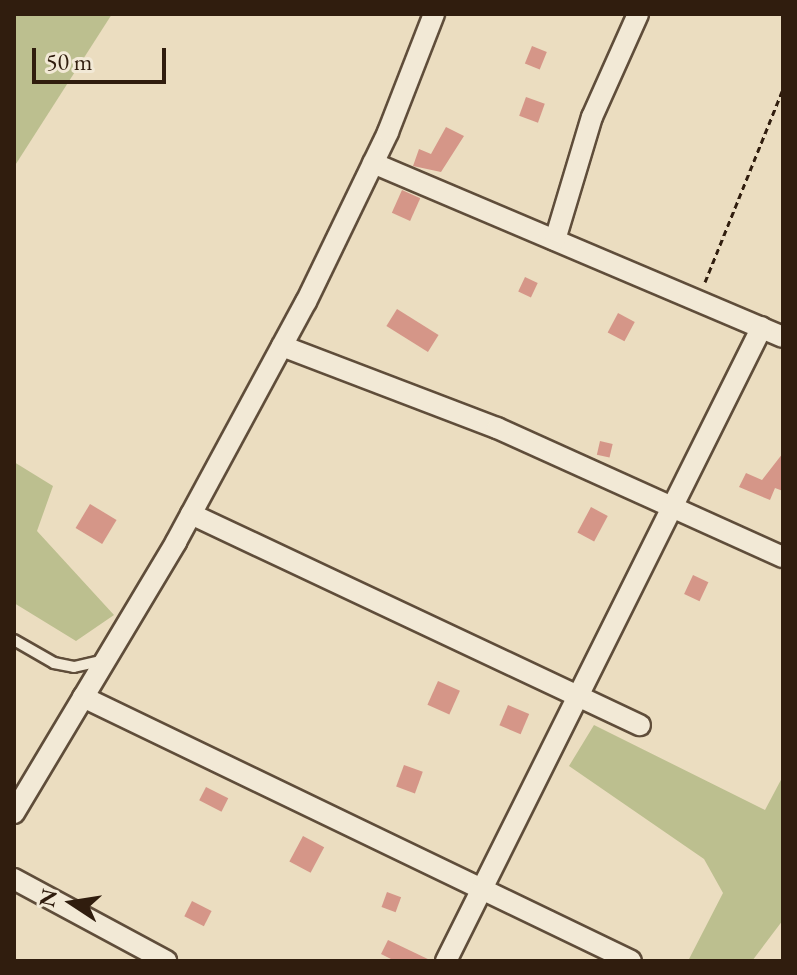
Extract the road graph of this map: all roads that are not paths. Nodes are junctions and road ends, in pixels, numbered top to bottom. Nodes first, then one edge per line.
1 (434, 14) edge
2 (638, 14) edge
3 (373, 163) junction
4 (555, 240) junction
5 (762, 327) junction
6 (783, 337) edge
7 (282, 346) junction
8 (671, 509) junction
9 (191, 514) junction
10 (783, 557) edge
11 (14, 640) edge
12 (106, 660) junction
13 (579, 694) junction
14 (83, 697) junction
15 (640, 725) dead end
16 (14, 813) edge
17 (14, 879) edge
18 (482, 888) junction
19 (166, 961) edge
20 (446, 961) edge
21 (631, 961) edge

1 - 3 street
2 - 4 street
3 - 4 street
3 - 7 street
4 - 5 street
5 - 6 street
5 - 8 street
7 - 8 street
7 - 9 street
8 - 10 street
8 - 13 street
9 - 12 street
9 - 13 street
11 - 12 lane
12 - 14 street
13 - 15 street
13 - 18 street
14 - 16 street
14 - 18 street
17 - 19 street
18 - 20 street
18 - 21 street

